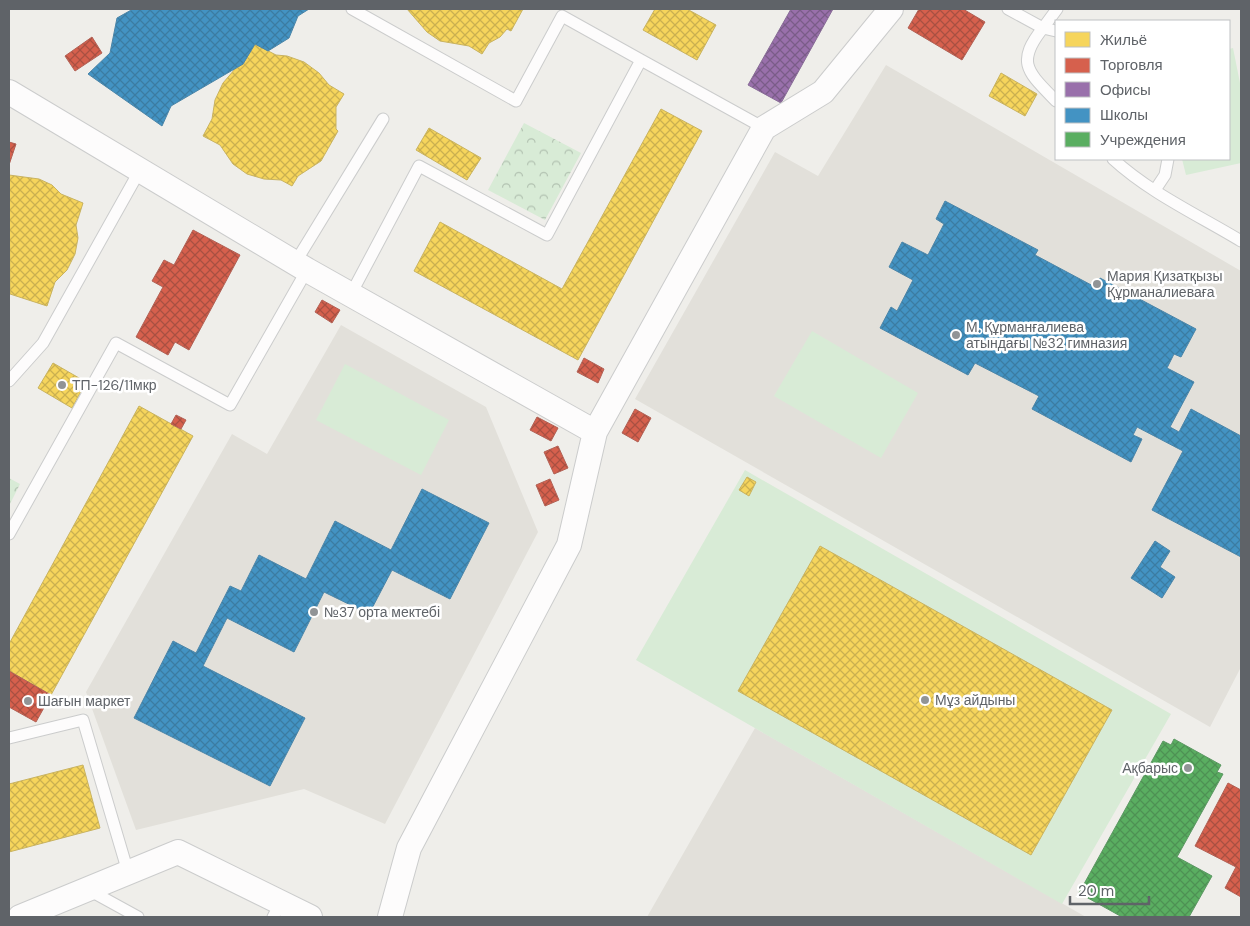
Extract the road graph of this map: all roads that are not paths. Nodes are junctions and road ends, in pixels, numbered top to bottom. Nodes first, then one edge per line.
1 (352, 9) edge
2 (891, 9) edge
3 (1008, 9) edge
4 (1057, 9) edge
5 (1043, 28) junction
6 (1055, 31) edge
7 (641, 60) junction
8 (9, 93) edge
9 (1055, 100) edge
10 (383, 119) dead end
11 (764, 128) junction
12 (1114, 160) edge
13 (1168, 160) edge
14 (140, 170) junction
15 (1155, 190) junction
16 (1241, 241) edge
17 (301, 266) junction
18 (351, 294) junction
19 (9, 381) edge
20 (595, 432) junction
21 (9, 534) edge
22 (9, 738) edge
23 (128, 872) junction
24 (87, 889) junction
25 (277, 910) edge
26 (20, 917) edge
27 (138, 917) edge
28 (310, 917) edge
29 (390, 917) edge

1 - 7 lane
2 - 11 street
3 - 5 lane
4 - 5 lane
5 - 6 lane
5 - 9 lane
7 - 11 lane
7 - 18 lane
8 - 14 street
10 - 17 lane
11 - 20 street
12 - 15 lane
13 - 15 lane
14 - 17 street
14 - 19 lane
15 - 16 lane
17 - 18 street
17 - 21 lane
18 - 20 street
20 - 29 street
22 - 23 lane
23 - 24 street
23 - 25 street
24 - 26 street
24 - 27 lane
25 - 28 street

